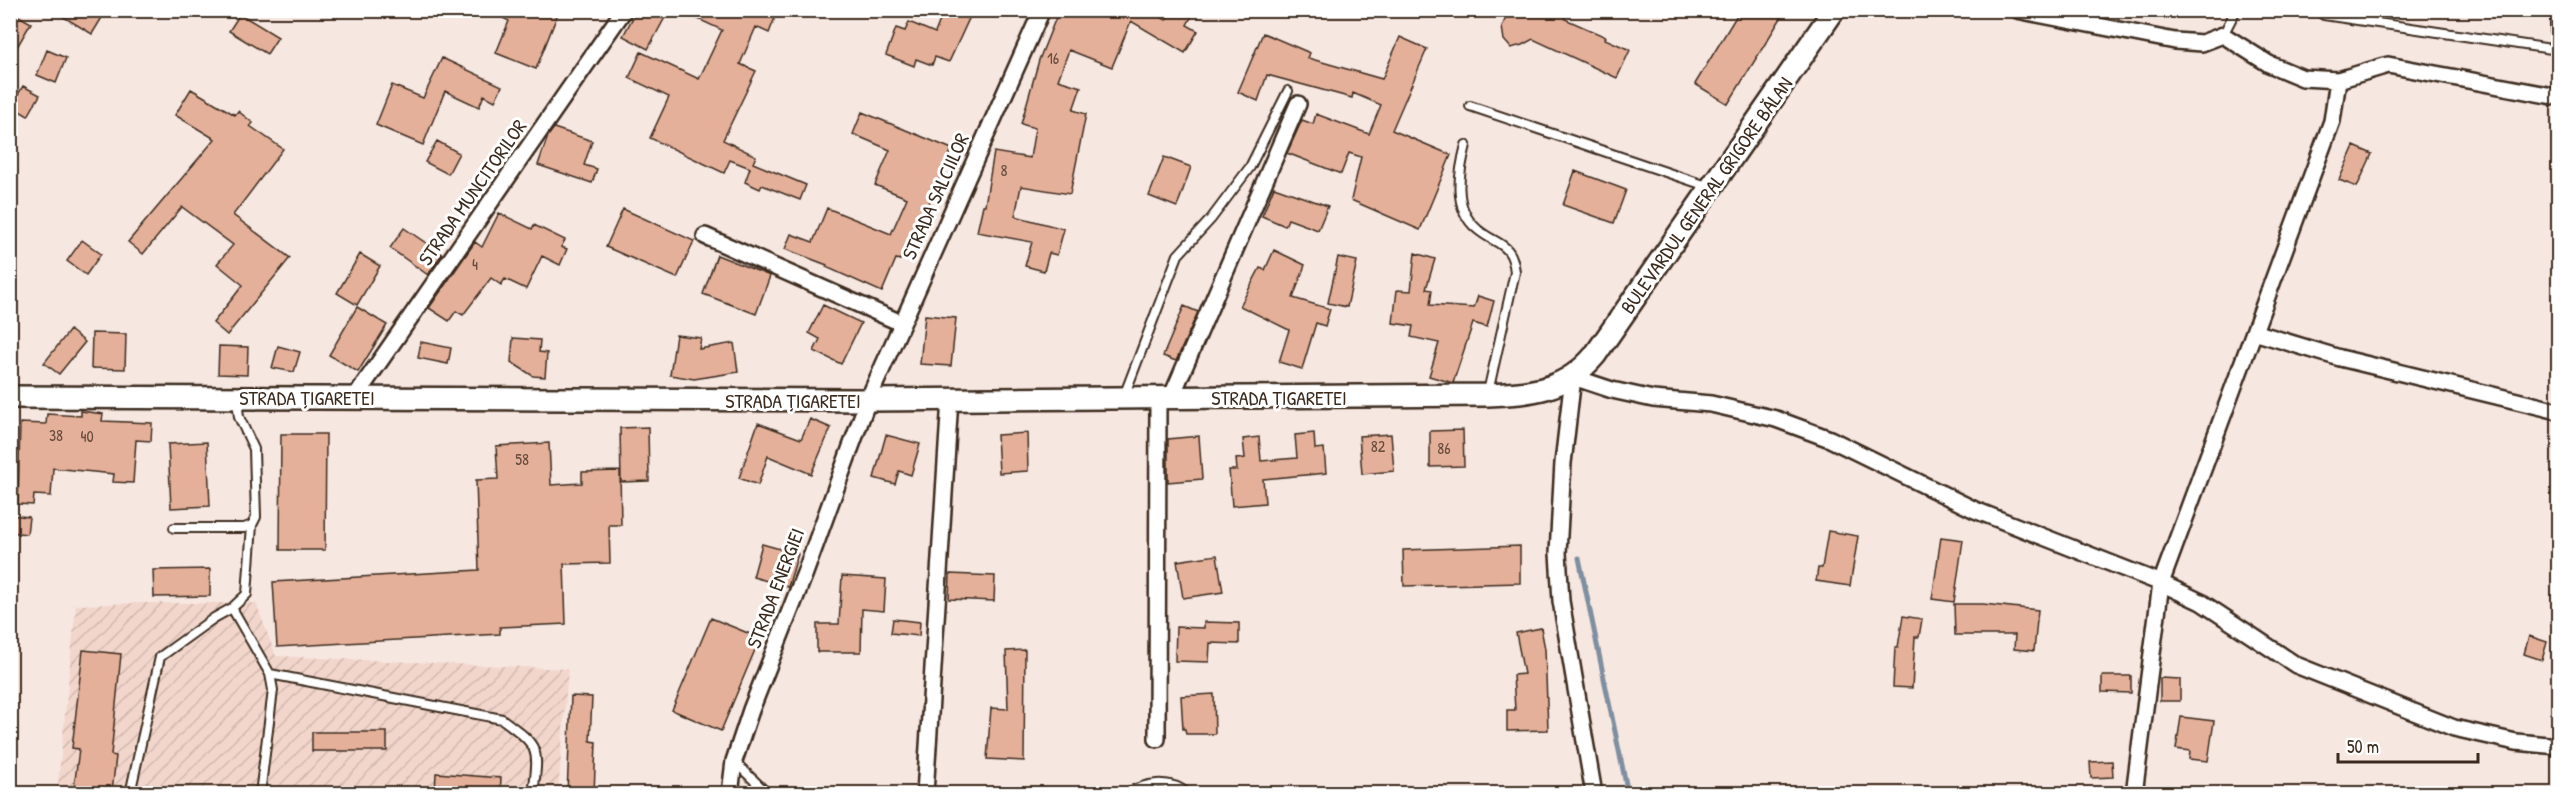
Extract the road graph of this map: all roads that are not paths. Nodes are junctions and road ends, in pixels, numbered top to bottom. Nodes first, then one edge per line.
1 (624, 10) edge
2 (1042, 10) edge
3 (1834, 10) edge
4 (2017, 10) edge
5 (2236, 10) edge
6 (2318, 10) edge
7 (2555, 10) edge
8 (2054, 15) edge
9 (2223, 35) junction
10 (2557, 50) edge
11 (2338, 80) junction
12 (1288, 91) dead end
13 (2559, 97) edge
14 (1298, 104) dead end
15 (1470, 106) dead end
16 (1466, 145) dead end
17 (1712, 188) junction
18 (705, 236) dead end
19 (901, 323) junction
20 (2254, 332) junction
21 (1574, 377) junction
22 (1488, 395) junction
23 (10, 397) edge
24 (237, 397) junction
25 (355, 397) junction
26 (1123, 398) junction
27 (1165, 398) junction
28 (950, 399) junction
29 (868, 400) junction
30 (2559, 411) edge
31 (252, 525) junction
32 (174, 528) dead end
33 (2161, 583) junction
34 (232, 608) junction
35 (270, 674) junction
36 (1157, 739) dead end
37 (2559, 746) edge
38 (734, 761) junction
39 (130, 794) edge
40 (260, 794) edge
41 (532, 794) edge
42 (730, 794) edge
43 (768, 794) edge
44 (925, 794) edge
45 (1125, 794) edge
46 (1188, 794) edge
47 (1594, 794) edge
48 (2134, 794) edge

1 - 25 street, STRADA MUNCITORILOR
2 - 19 street, STRADA SALCIILOR
3 - 17 main road, BULEVARDUL GENERAL GRIGORE BĂLAN
4 - 8 street
5 - 9 lane
6 - 10 lane
7 - 10 lane
8 - 9 street
9 - 11 street
11 - 13 street
11 - 20 street
12 - 26 lane
14 - 27 street
15 - 17 lane
16 - 22 lane
17 - 21 main road, BULEVARDUL GENERAL GRIGORE BĂLAN
18 - 19 street
19 - 29 street, STRADA SALCIILOR
20 - 30 street
20 - 33 street
21 - 22 main road, STRADA ȚIGARETEI
21 - 33 street
21 - 47 street
22 - 27 main road, STRADA ȚIGARETEI
23 - 24 main road, STRADA ȚIGARETEI
24 - 25 main road, STRADA ȚIGARETEI
24 - 31 lane
25 - 29 main road, STRADA ȚIGARETEI
26 - 27 main road, STRADA ȚIGARETEI
26 - 28 main road, STRADA ȚIGARETEI
27 - 36 street
28 - 29 main road, STRADA ȚIGARETEI
28 - 44 street
29 - 38 street, STRADA ENERGIEI
31 - 32 lane
31 - 34 lane
33 - 37 street
33 - 48 street
34 - 35 lane
34 - 39 lane
35 - 40 lane
35 - 41 lane
38 - 42 street, STRADA ENERGIEI
38 - 43 lane
45 - 46 lane

